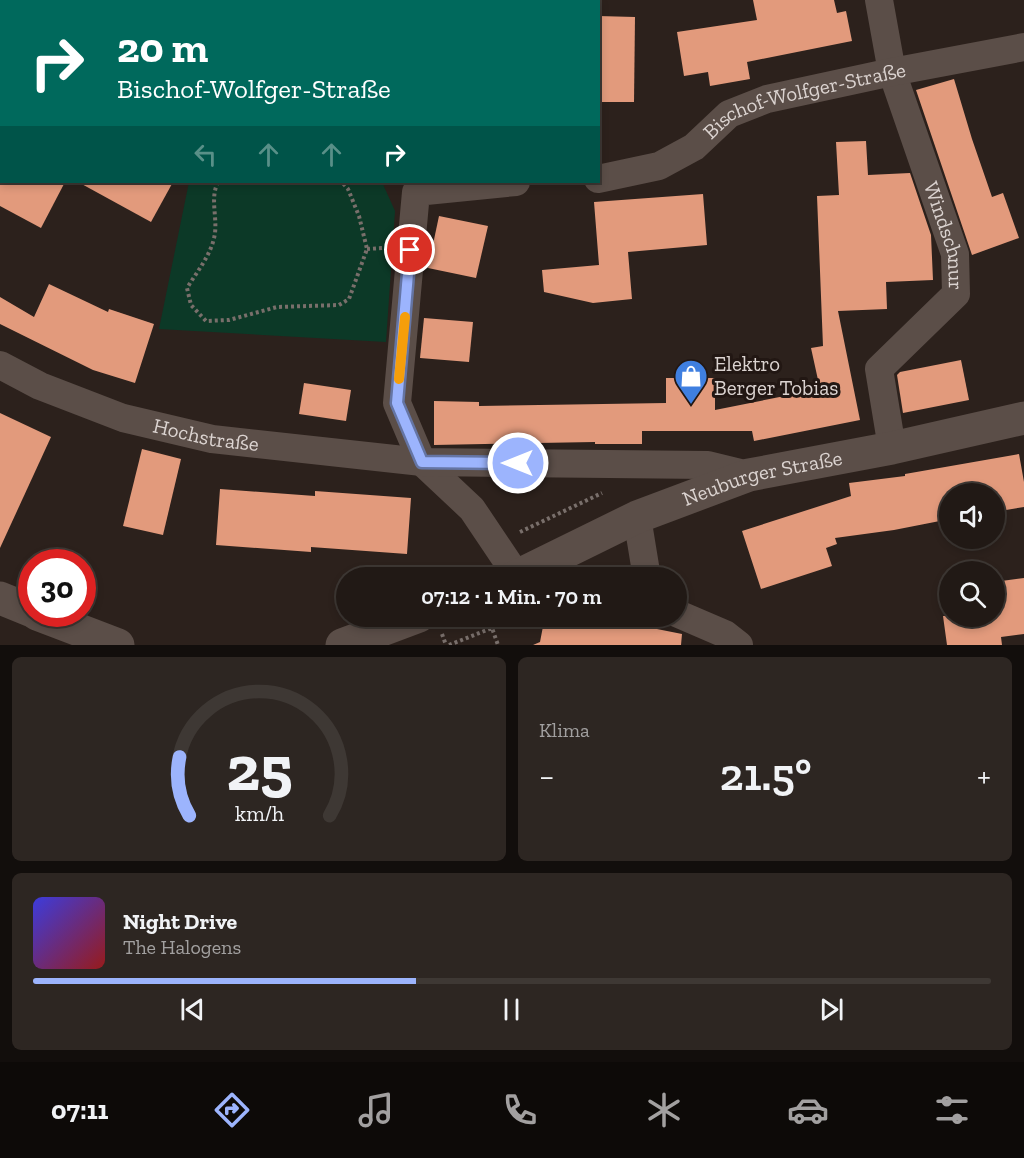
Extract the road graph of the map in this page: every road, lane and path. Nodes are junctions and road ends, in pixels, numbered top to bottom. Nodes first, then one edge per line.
1 (879, 0) edge
2 (1024, 47) edge
3 (892, 72) junction
4 (600, 179) edge
5 (218, 183) edge
6 (343, 183) edge
7 (496, 183) edge
8 (414, 187) edge
9 (0, 365) edge
10 (1024, 418) edge
11 (892, 448) junction
12 (422, 462) junction
13 (636, 464) junction
14 (749, 475) junction
15 (637, 517) junction
16 (495, 546) junction
17 (511, 567) edge
18 (539, 567) edge
19 (646, 567) edge
20 (0, 597) edge
21 (18, 605) edge
22 (687, 618) edge
23 (71, 627) edge
24 (390, 627) edge
25 (118, 645) edge
26 (342, 645) edge
27 (449, 645) edge
28 (498, 645) edge
29 (739, 645) edge

1 - 3 street, Windschnur
2 - 3 street, Bischof-Wolfger-Straße
3 - 4 street, Bischof-Wolfger-Straße
3 - 11 street, Windschnur
5 - 6 path
7 - 8 street
8 - 12 street
9 - 12 street, Hochstraße
10 - 11 street, Neuburger Straße
11 - 14 street, Neuburger Straße
12 - 13 street, Hochstraße
12 - 16 street
13 - 14 street, Hochstraße
13 - 16 path
14 - 15 street, Neuburger Straße
15 - 18 street, Neuburger Straße
15 - 19 street
16 - 17 street
20 - 21 street
22 - 29 street
23 - 25 street
24 - 26 street
27 - 28 path

